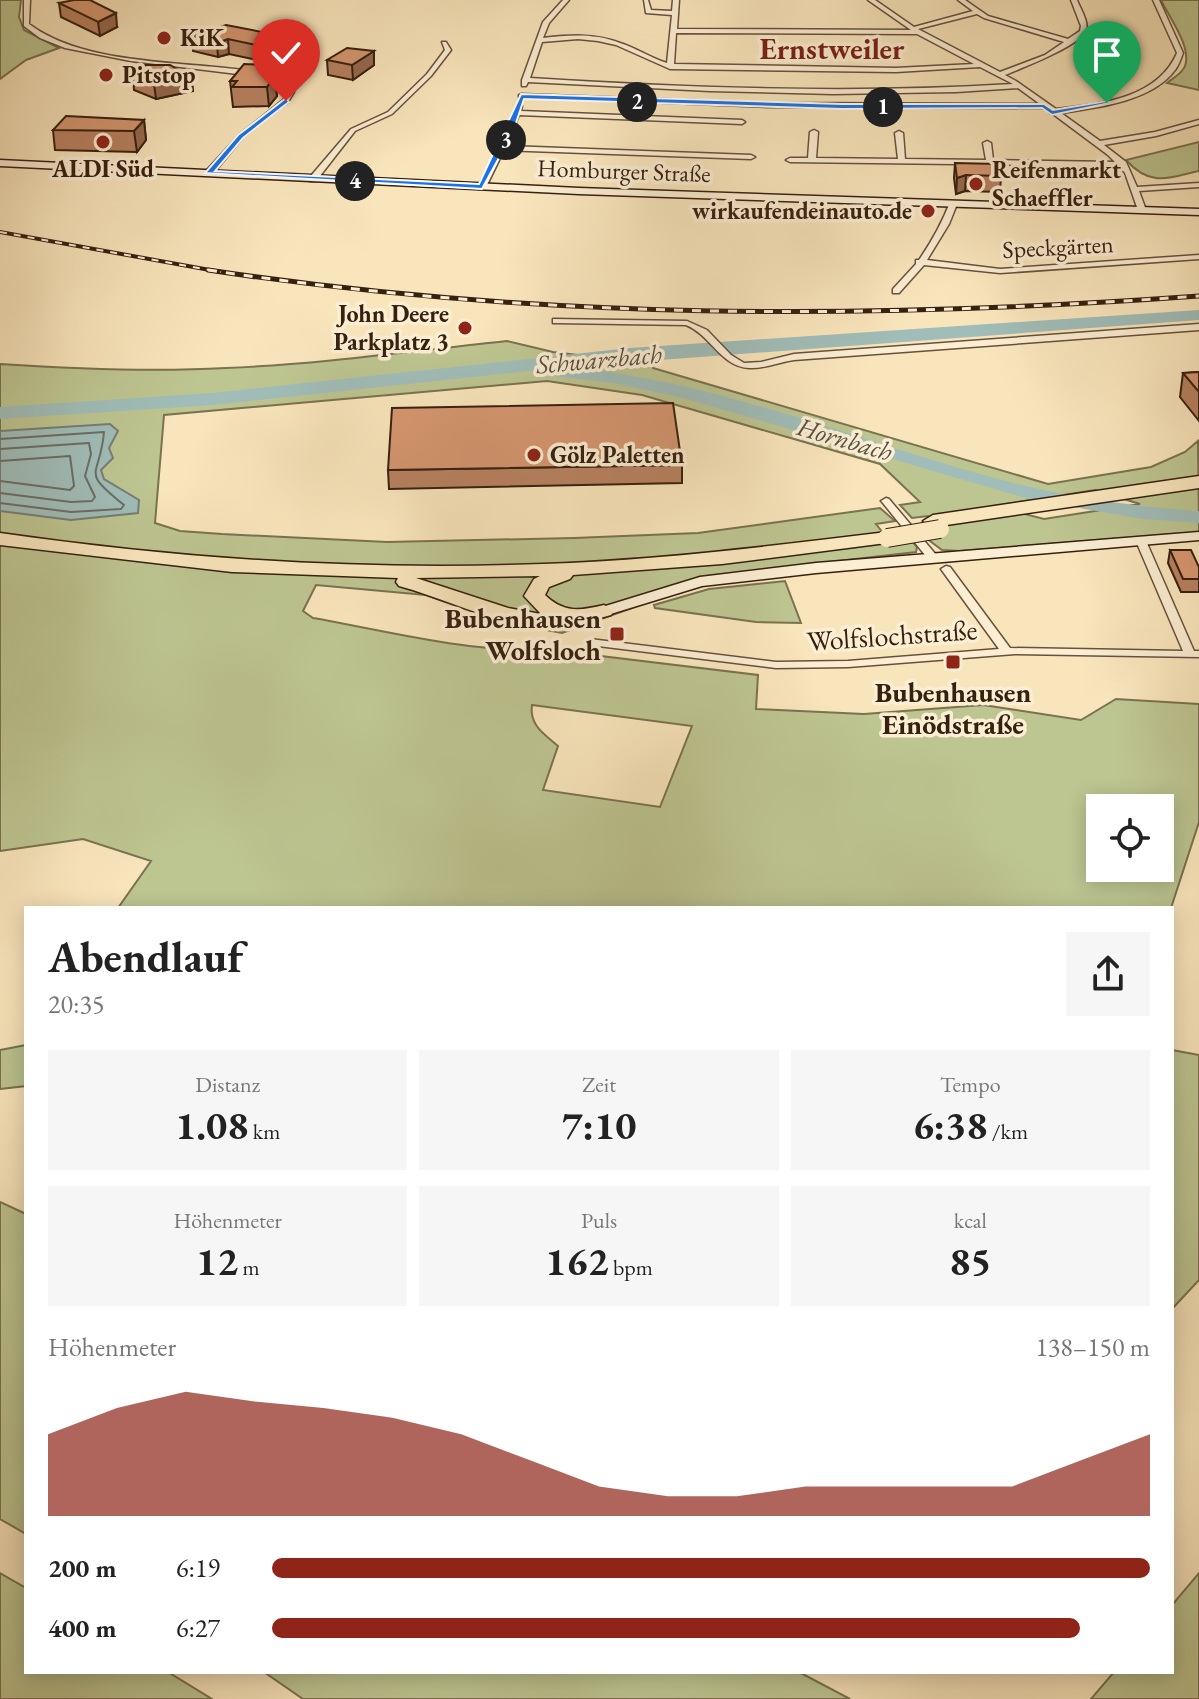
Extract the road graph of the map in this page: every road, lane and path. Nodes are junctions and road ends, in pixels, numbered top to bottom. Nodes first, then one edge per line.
1 (27, 0) edge
2 (566, 0) edge
3 (676, 0) edge
4 (871, 0) edge
5 (961, 0) edge
6 (1074, 0) edge
7 (1156, 0) edge
8 (646, 1) edge
9 (976, 12) junction
10 (675, 13) junction
11 (673, 31) junction
12 (916, 31) junction
13 (538, 41) junction
14 (1071, 42) junction
15 (444, 43) dead end
16 (982, 65) junction
17 (670, 67) junction
18 (1000, 74) junction
19 (525, 80) junction
20 (1018, 86) junction
21 (768, 91) junction
22 (521, 96) junction
23 (768, 105) junction
24 (1044, 106) junction
25 (1052, 112) junction
26 (517, 113) junction
27 (742, 122) dead end
28 (1199, 122) edge
29 (814, 132) dead end
30 (899, 133) dead end
31 (987, 143) dead end
32 (1097, 144) junction
33 (502, 148) junction
34 (751, 157) dead end
35 (812, 159) junction
36 (790, 160) dead end
37 (902, 161) junction
38 (0, 163) edge
39 (990, 163) junction
40 (1123, 164) junction
41 (209, 173) junction
42 (313, 179) junction
43 (1199, 185) edge
44 (482, 187) junction
45 (1133, 189) junction
46 (953, 204) junction
47 (1142, 210) junction
48 (1199, 212) edge
49 (1199, 257) edge
50 (919, 262) junction
51 (896, 291) dead end
52 (556, 321) dead end
53 (1199, 327) edge
54 (1199, 482) edge
55 (1199, 492) edge
56 (886, 501) dead end
57 (936, 525) junction
58 (0, 528) edge
59 (883, 533) junction
60 (1199, 536) edge
61 (0, 539) edge
62 (1141, 541) junction
63 (933, 558) junction
64 (621, 566) junction
65 (946, 569) dead end
66 (320, 571) junction
67 (604, 611) junction
68 (590, 642) dead end
69 (1007, 652) junction
70 (1195, 654) edge

1 - 41 street
2 - 13 street
3 - 10 street
4 - 12 street
5 - 9 street
6 - 14 street
7 - 25 street
8 - 10 street
9 - 12 street
9 - 14 street
10 - 11 street
11 - 12 street
11 - 17 street
12 - 16 street
13 - 17 street
13 - 19 street
14 - 18 street
15 - 42 street
16 - 17 street
16 - 18 street
18 - 20 street
19 - 21 street
19 - 22 street
20 - 21 street
20 - 24 street
21 - 23 street
22 - 23 street
22 - 26 street
23 - 24 street
24 - 25 street
25 - 32 street
26 - 27 street
26 - 33 street
28 - 32 street
29 - 35 street
30 - 37 street
31 - 39 street
32 - 40 street
33 - 34 street
33 - 44 street
35 - 36 street
35 - 37 street
37 - 39 street
38 - 41 main road, Homburger Straße
39 - 40 street
40 - 45 street
41 - 42 main road, Homburger Straße
42 - 44 main road, Homburger Straße
43 - 45 street
44 - 46 main road, Homburger Straße
45 - 47 street
46 - 47 main road, Homburger Straße
46 - 50 street
47 - 48 main road, Homburger Straße
49 - 50 street, Speckgärten
50 - 51 street
52 - 53 street
54 - 57 highway
55 - 57 highway
56 - 63 street
57 - 59 highway, bridge
58 - 59 highway
59 - 64 highway
60 - 62 main road
61 - 66 highway
62 - 63 main road
62 - 70 street
63 - 67 main road
64 - 66 highway
64 - 67 highway
65 - 69 street
66 - 67 highway
68 - 69 street, Wolfslochstraße
69 - 70 street, Wolfslochstraße

